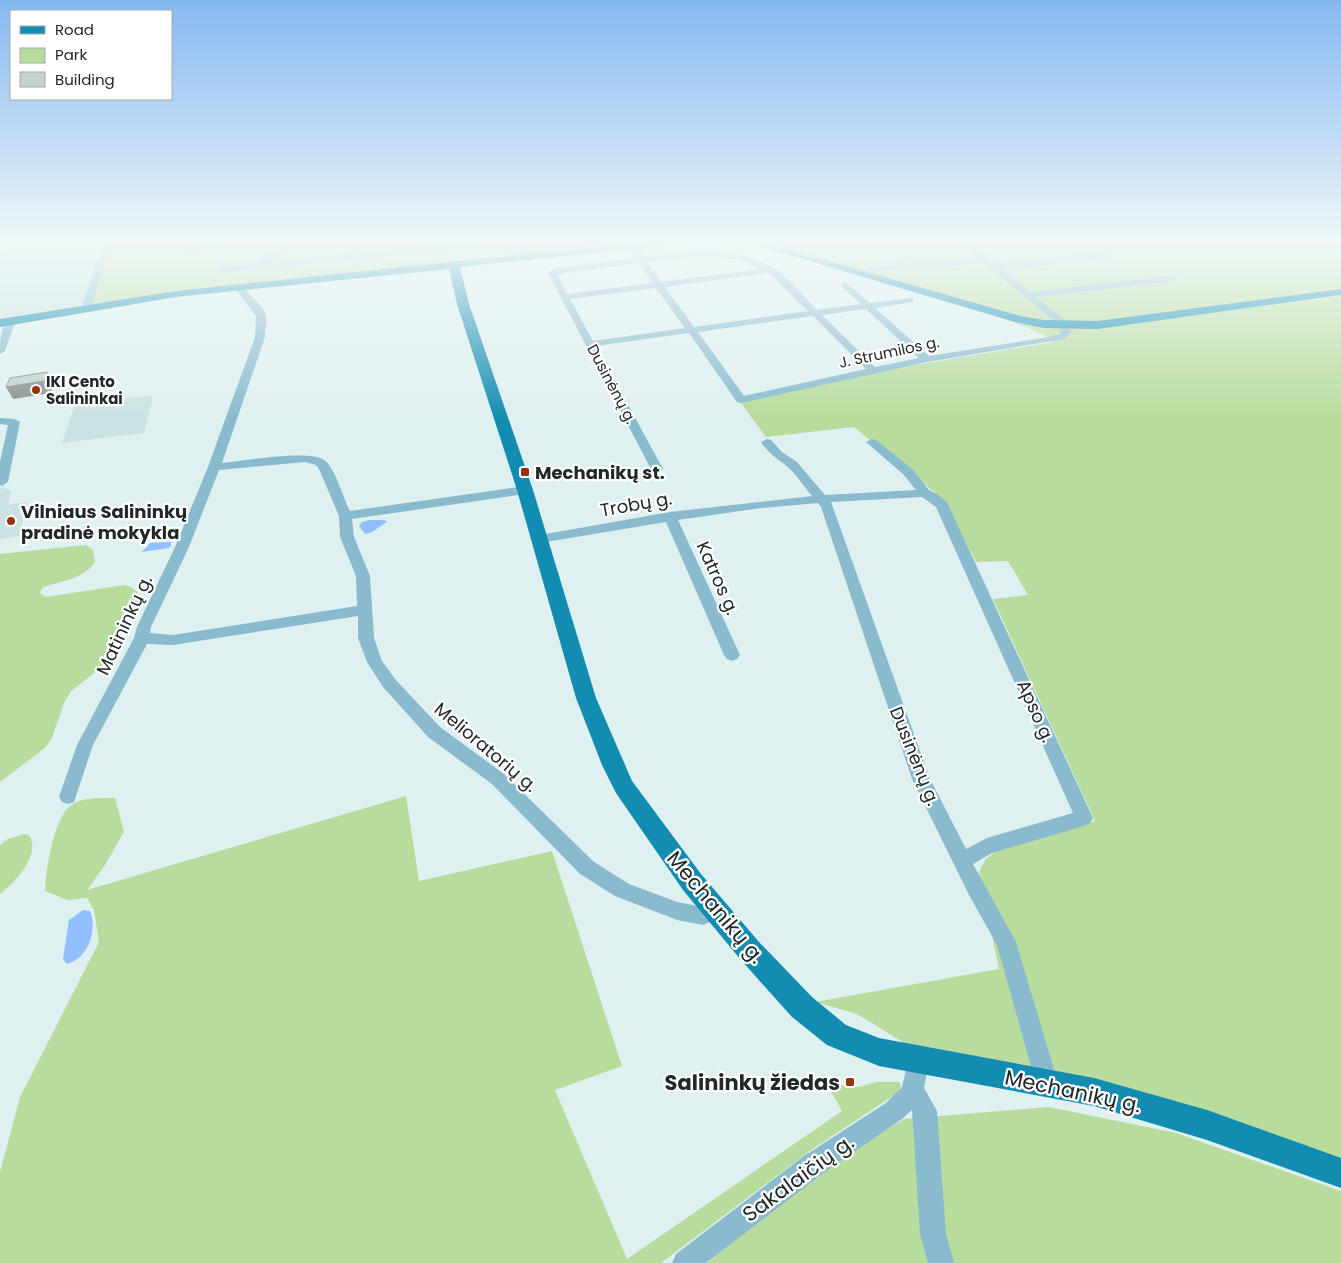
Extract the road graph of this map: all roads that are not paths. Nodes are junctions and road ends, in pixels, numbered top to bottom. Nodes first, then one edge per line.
1 (88, 301) edge
2 (131, 301) edge
3 (249, 301) edge
4 (462, 301) edge
5 (566, 301) edge
6 (670, 301) edge
7 (804, 301) edge
8 (862, 301) edge
9 (903, 301) edge
10 (956, 301) edge
11 (1036, 301) edge
12 (1275, 301) edge
13 (868, 306) junction
14 (86, 308) junction
15 (816, 313) junction
16 (5, 322) edge
17 (1063, 325) junction
18 (691, 330) junction
19 (591, 344) junction
20 (0, 351) edge
21 (927, 359) junction
22 (872, 370) junction
23 (0, 421) edge
24 (767, 442) dead end
25 (872, 442) dead end
26 (214, 467) junction
27 (657, 469) dead end
28 (2, 482) dead end
29 (525, 490) junction
30 (924, 494) junction
31 (820, 499) junction
32 (345, 516) junction
33 (670, 516) junction
34 (540, 539) junction
35 (363, 610) junction
36 (142, 638) junction
37 (732, 655) dead end
38 (68, 798) dead end
39 (961, 859) junction
40 (715, 911) junction
41 (918, 1061) junction
42 (1044, 1082) junction
43 (912, 1093) junction
44 (1341, 1173) edge
45 (684, 1263) edge
46 (941, 1263) edge

1 - 14 street
2 - 14 main road
3 - 26 street
4 - 29 main road, Mechanikų g.
5 - 19 street, Dusinėnų g.
6 - 18 street
7 - 15 street, Dusinėnų g.
8 - 13 street
9 - 13 street
10 - 17 main road
11 - 17 street
12 - 17 main road
13 - 15 street
13 - 21 street
14 - 16 main road
15 - 18 street
15 - 22 street, Dusinėnų g.
16 - 20 street
17 - 21 street, J. Strumilos g.
18 - 19 street
18 - 22 street, J. Strumilos g.
19 - 27 street, Dusinėnų g.
21 - 22 street, J. Strumilos g.
23 - 28 street
24 - 31 street, Dusinėnų g.
25 - 30 street, Apso g.
26 - 32 street, Melioratorių g.
26 - 36 street, Matininkų g.
29 - 32 street
29 - 34 main road, Mechanikų g.
30 - 31 street
30 - 39 street, Apso g.
31 - 33 street, Trobų g.
31 - 39 street, Dusinėnų g.
32 - 35 street, Melioratorių g.
33 - 34 street, Trobų g.
33 - 37 street, Katros g.
34 - 40 main road, Mechanikų g.
35 - 36 street
35 - 40 street, Melioratorių g.
36 - 38 street, Matininkų g.
39 - 42 street, Dusinėnų g.
40 - 41 main road, Mechanikų g.
41 - 42 main road, Mechanikų g.
41 - 43 street
42 - 44 main road, Mechanikų g.
43 - 45 street, Sakalaičių g.
43 - 46 street

